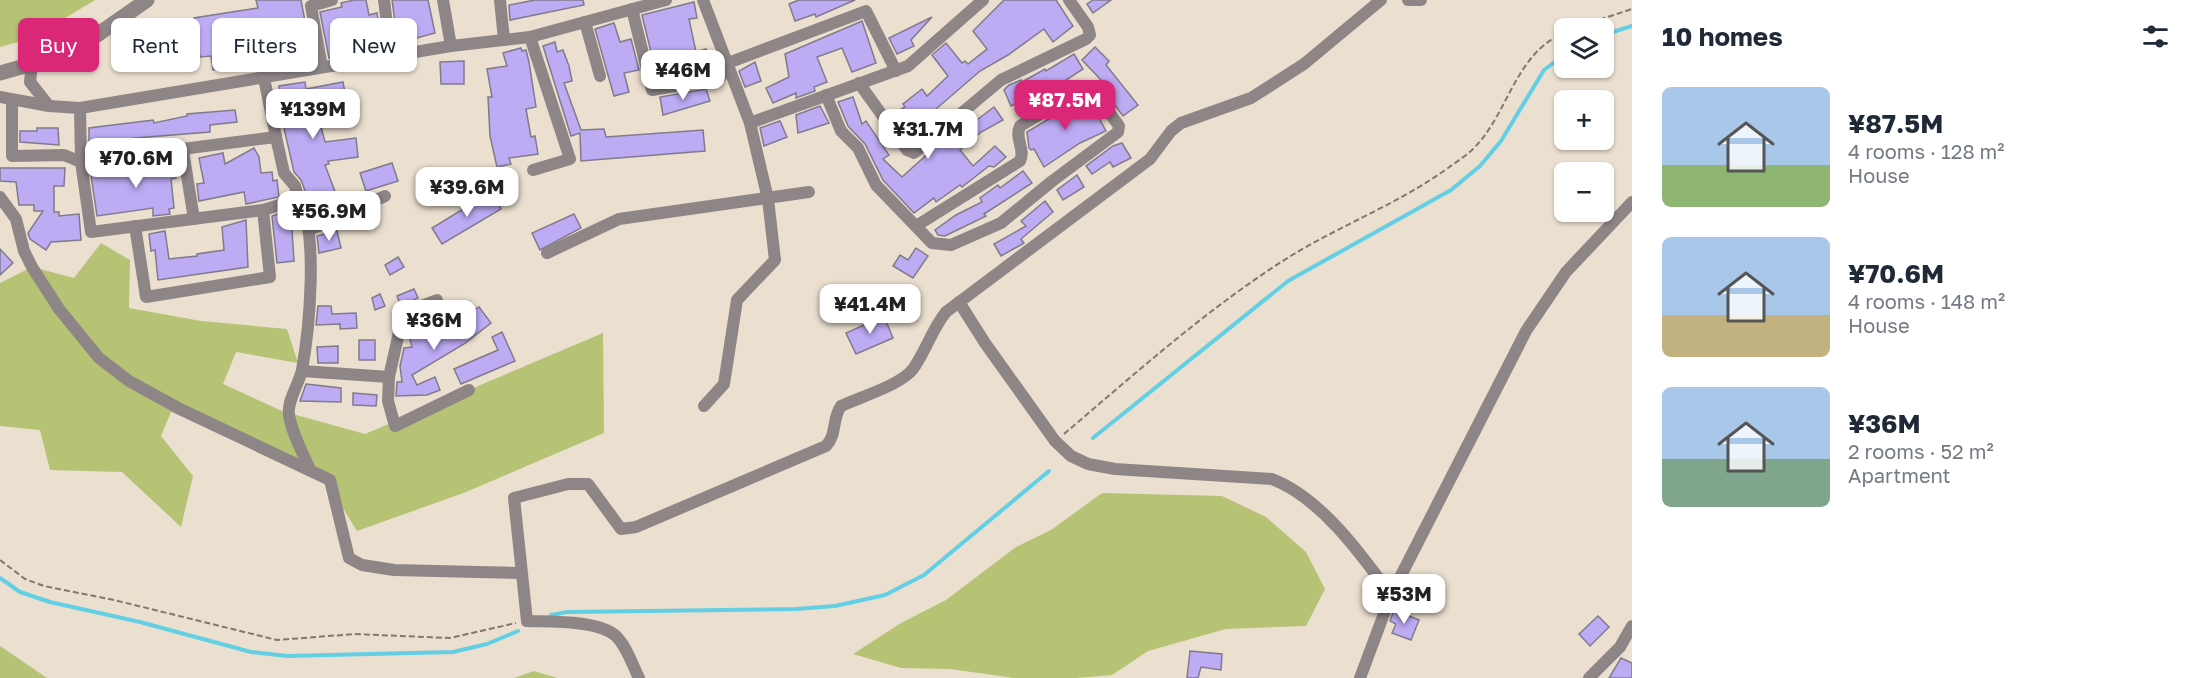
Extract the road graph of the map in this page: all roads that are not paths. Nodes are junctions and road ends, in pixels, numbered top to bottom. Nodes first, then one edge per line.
1 (147, 0) edge
2 (332, 0) edge
3 (384, 0) edge
4 (443, 0) edge
5 (500, 0) edge
6 (666, 0) edge
7 (703, 0) edge
8 (984, 0) edge
9 (1069, 0) edge
10 (1381, 0) edge
11 (1408, 0) edge
12 (1421, 0) edge
13 (632, 9) junction
14 (386, 18) edge
15 (585, 22) junction
16 (99, 33) edge
17 (530, 37) junction
18 (504, 40) junction
19 (451, 46) junction
20 (417, 52) edge
21 (728, 63) junction
22 (330, 67) edge
23 (18, 68) edge
24 (322, 68) junction
25 (896, 71) junction
26 (31, 72) edge
27 (0, 73) edge
28 (600, 76) dead end
29 (264, 78) junction
30 (860, 83) junction
31 (826, 95) junction
32 (6, 99) edge
33 (49, 106) junction
34 (80, 108) junction
35 (750, 123) junction
36 (276, 137) junction
37 (183, 151) junction
38 (81, 162) junction
39 (533, 170) dead end
40 (810, 192) dead end
41 (385, 196) dead end
42 (0, 197) edge
43 (299, 199) junction
44 (768, 199) junction
45 (1632, 201) edge
46 (263, 210) junction
47 (194, 219) junction
48 (135, 226) junction
49 (916, 226) junction
50 (309, 230) junction
51 (548, 253) dead end
52 (437, 300) dead end
53 (959, 302) junction
54 (302, 371) junction
55 (389, 377) junction
56 (469, 390) dead end
57 (705, 406) dead end
58 (310, 470) junction
59 (521, 573) junction
60 (1391, 595) junction
61 (1632, 626) edge
62 (639, 678) edge
63 (1360, 678) edge
64 (1589, 678) edge

1 - 16 street
2 - 24 street
3 - 14 street
4 - 19 street
5 - 18 street
6 - 13 street
7 - 21 street
8 - 25 street
9 - 30 street
10 - 53 street
11 - 12 street
13 - 15 street
13 - 21 street
15 - 17 street
15 - 28 street
17 - 18 street
17 - 39 street
18 - 19 street
19 - 20 street
21 - 25 street
21 - 35 street
22 - 24 street
23 - 27 street
24 - 29 street
25 - 30 street
26 - 33 street
29 - 34 street
29 - 36 street
30 - 31 street
31 - 35 street
31 - 49 street
32 - 33 street
32 - 38 street
33 - 34 street
34 - 38 street
35 - 44 street
36 - 37 street
36 - 43 street
37 - 38 street
37 - 47 street
38 - 48 street
40 - 44 street
41 - 50 street
42 - 58 street
43 - 46 street
43 - 50 street
44 - 51 street
44 - 57 street
45 - 60 street
46 - 47 street
46 - 48 street
47 - 48 street
49 - 49 street
50 - 54 street
52 - 55 street
53 - 59 street
53 - 60 street
54 - 55 street
54 - 58 street
55 - 56 street
58 - 59 street
59 - 62 street
60 - 63 street
61 - 64 street

